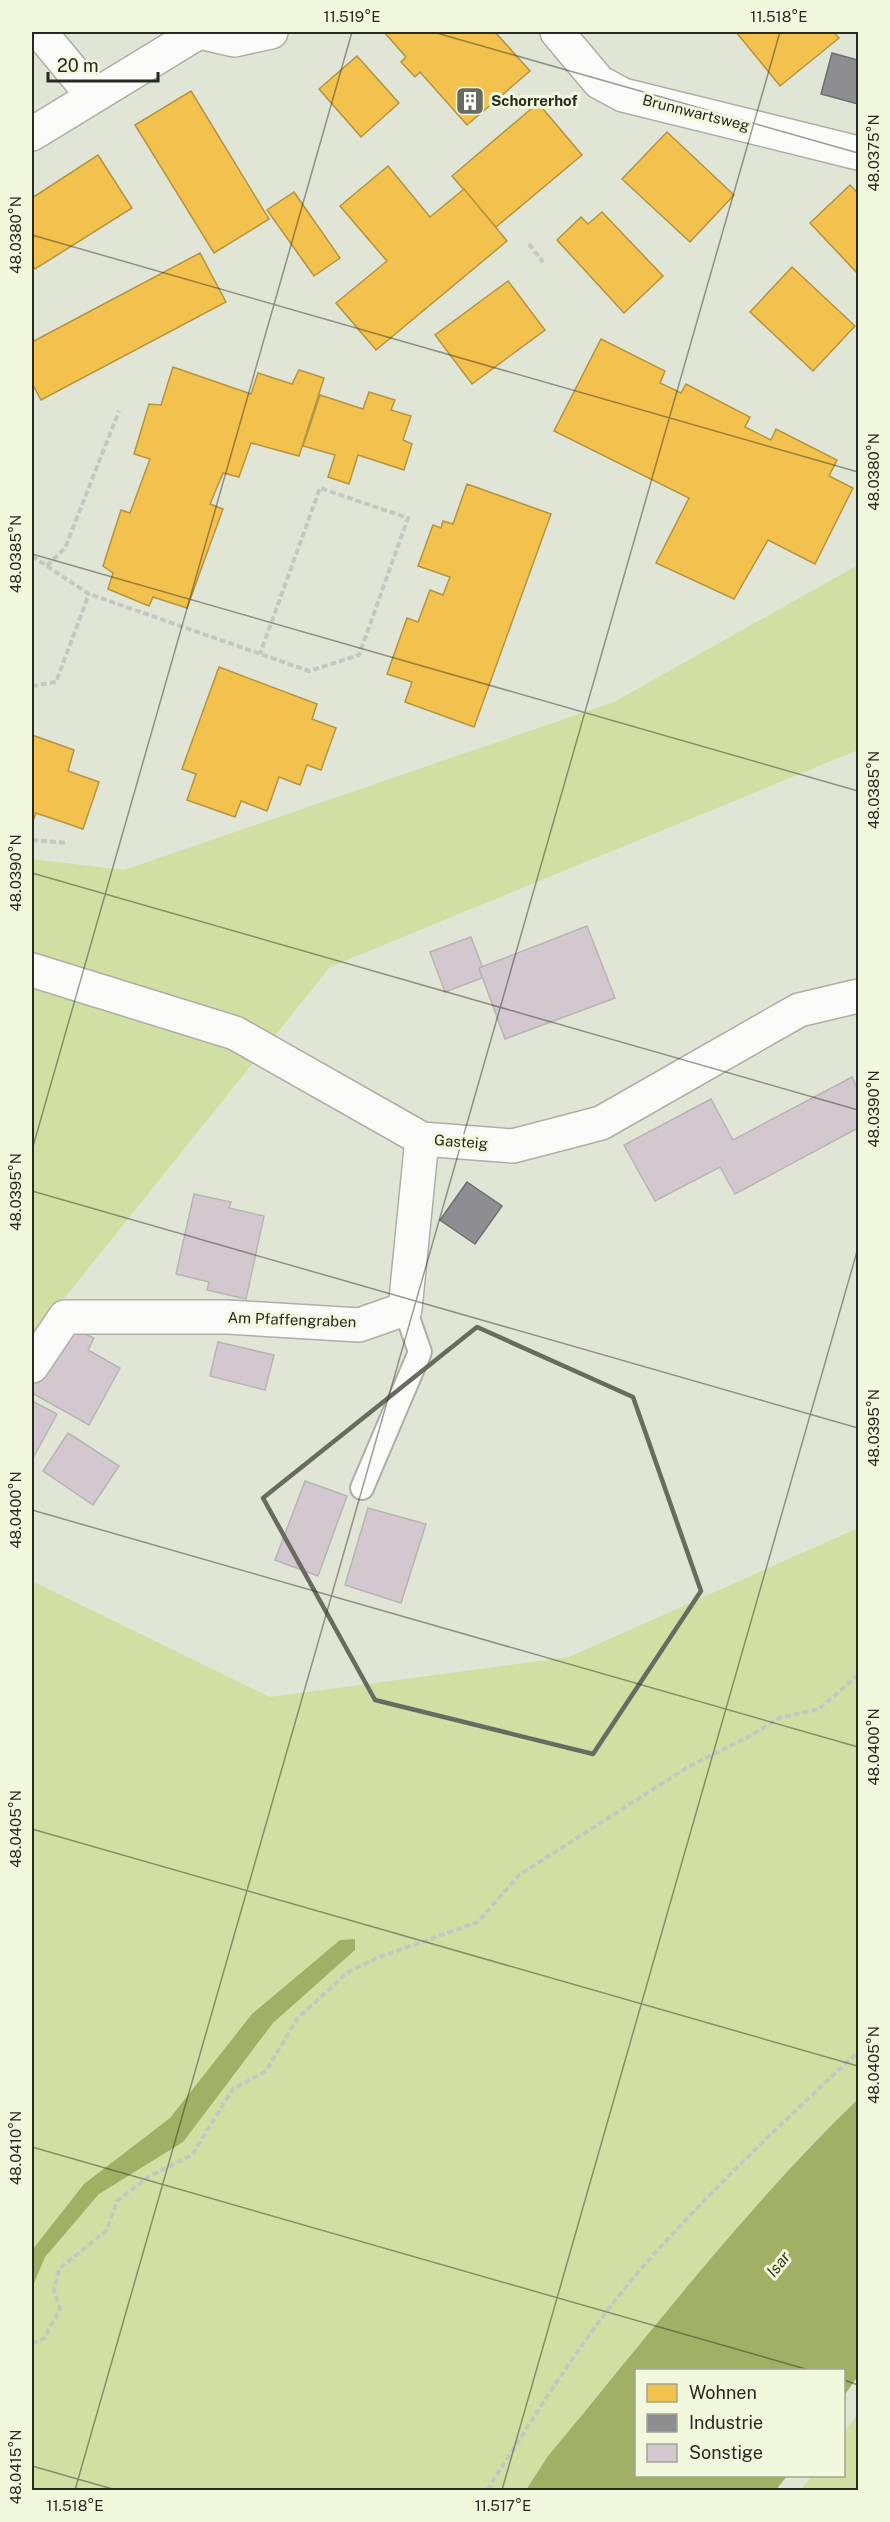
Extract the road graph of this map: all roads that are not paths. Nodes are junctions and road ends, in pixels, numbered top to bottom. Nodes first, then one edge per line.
1 (40, 32) edge
2 (271, 32) edge
3 (557, 32) edge
4 (93, 96) junction
5 (32, 134) edge
6 (858, 153) edge
7 (32, 970) edge
8 (858, 996) edge
9 (422, 1140) junction
10 (405, 1309) junction
11 (32, 1366) edge
12 (362, 1488) dead end

1 - 4 street
2 - 4 street
3 - 6 street, Brunnwartsweg
4 - 5 street
7 - 9 street, Gasteig
8 - 9 street, Gasteig
9 - 10 street
10 - 11 street, Am Pfaffengraben
10 - 12 lane

